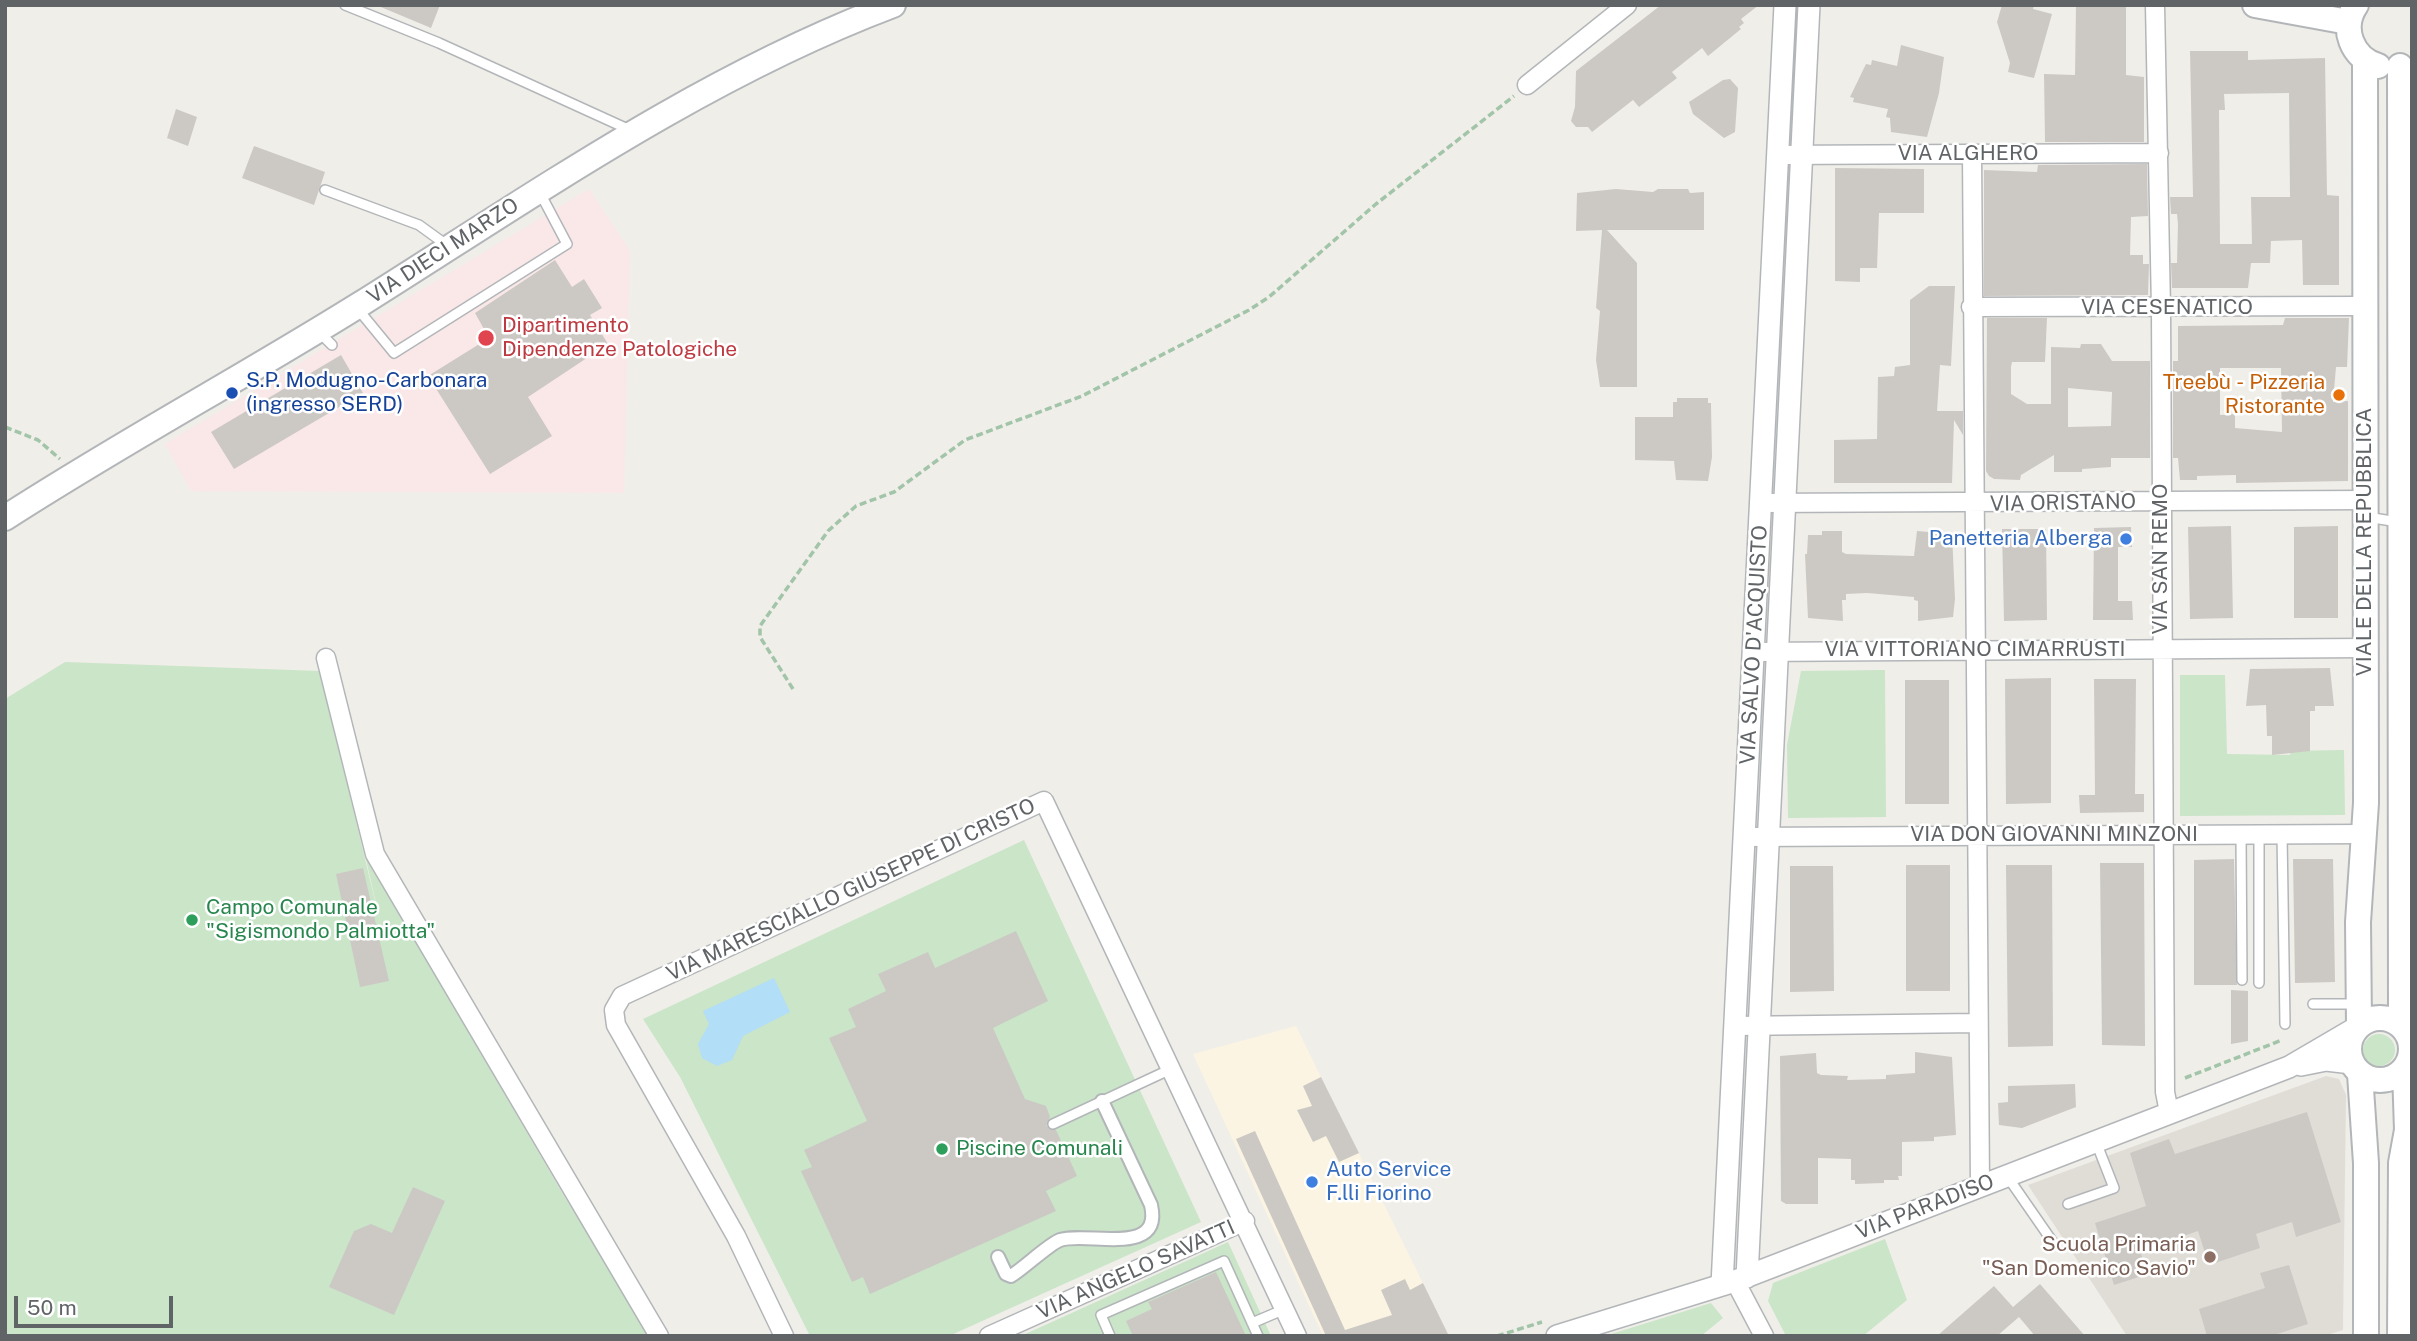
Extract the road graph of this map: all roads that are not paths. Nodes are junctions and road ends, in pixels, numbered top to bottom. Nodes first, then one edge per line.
1 (345, 5) edge
2 (893, 5) edge
3 (1627, 5) edge
4 (1785, 5) edge
5 (1810, 5) edge
6 (2155, 5) edge
7 (2255, 5) edge
8 (2352, 14) edge
9 (2365, 60) junction
10 (2406, 62) edge
11 (1527, 85) road end
12 (2406, 120) edge
13 (635, 133) junction
14 (2158, 153) junction
15 (1972, 154) junction
16 (1778, 155) junction
17 (1802, 155) junction
18 (2406, 184) edge
19 (538, 189) junction
20 (325, 190) dead end
21 (2406, 223) edge
22 (449, 247) junction
23 (2364, 306) junction
24 (356, 307) junction
25 (1971, 307) junction
26 (2161, 309) junction
27 (2406, 313) edge
28 (2406, 452) edge
29 (2160, 502) junction
30 (1761, 503) junction
31 (1973, 504) junction
32 (1785, 505) junction
33 (2365, 508) junction
34 (5, 518) edge
35 (2406, 523) edge
36 (2365, 648) junction
37 (2161, 649) junction
38 (1975, 650) junction
39 (1753, 652) junction
40 (1777, 652) junction
41 (2406, 654) edge
42 (326, 658) dead end
43 (2406, 706) edge
44 (2406, 787) edge
45 (2282, 834) junction
46 (2364, 834) junction
47 (1978, 835) junction
48 (2165, 835) junction
49 (2241, 835) junction
50 (2259, 835) junction
51 (1744, 837) junction
52 (1769, 837) junction
53 (2242, 980) dead end
54 (2259, 983) dead end
55 (2313, 1004) dead end
56 (2357, 1019) junction
57 (2406, 1021) edge
58 (1977, 1023) junction
59 (2285, 1024) dead end
60 (1735, 1026) junction
61 (1759, 1027) junction
62 (2409, 1061) edge
63 (2289, 1067) junction
64 (2356, 1068) junction
65 (1173, 1069) junction
66 (1102, 1101) junction
67 (2169, 1112) junction
68 (1053, 1124) dead end
69 (2409, 1130) edge
70 (2095, 1141) junction
71 (2006, 1175) junction
72 (1980, 1185) junction
73 (2068, 1204) dead end
74 (1245, 1221) junction
75 (2052, 1241) dead end
76 (2406, 1244) edge
77 (998, 1257) dead end
78 (1735, 1281) junction
79 (1285, 1309) junction
80 (1252, 1323) junction
81 (659, 1336) edge
82 (784, 1336) edge
83 (989, 1336) edge
84 (1110, 1336) edge
85 (1258, 1336) edge
86 (1297, 1336) edge
87 (1557, 1336) edge
88 (1764, 1336) edge
89 (2366, 1336) edge
90 (2400, 1336) edge

1 - 13 lane
2 - 13 main road, VIA DIECI MARZO
3 - 11 street
4 - 16 street, VIA SALVO D'ACQUISTO
5 - 17 street, VIA SALVO D'ACQUISTO
6 - 14 street, VIA SAN REMO
7 - 8 main road
8 - 9 main road
9 - 10 main road
9 - 23 main road, VIALE DELLA REPUBBLICA
10 - 12 main road, VIALE DELLA REPUBBLICA
12 - 18 main road, VIALE DELLA REPUBBLICA
13 - 19 main road, VIA DIECI MARZO
14 - 15 street, VIA ALGHERO
14 - 26 street, VIA SAN REMO
15 - 17 street, VIA ALGHERO
15 - 25 street
16 - 17 street, VIA ALGHERO
16 - 30 street, VIA SALVO D'ACQUISTO
17 - 32 street, VIA SALVO D'ACQUISTO
18 - 21 main road, VIALE DELLA REPUBBLICA
19 - 22 main road, VIA DIECI MARZO
19 - 24 lane
20 - 22 lane
21 - 27 main road, VIALE DELLA REPUBBLICA
22 - 24 main road, VIA DIECI MARZO
23 - 26 street, VIA CESENATICO
23 - 33 main road, VIALE DELLA REPUBBLICA
24 - 34 main road, VIA DIECI MARZO
25 - 26 street, VIA CESENATICO
25 - 31 street
26 - 29 street, VIA SAN REMO
27 - 28 main road, VIALE DELLA REPUBBLICA
28 - 35 main road, VIALE DELLA REPUBBLICA
29 - 31 street, VIA ORISTANO
29 - 33 street, VIA ORISTANO
29 - 37 street, VIA SAN REMO
30 - 32 street, VIA ORISTANO
30 - 39 street, VIA SALVO D'ACQUISTO
31 - 32 street, VIA ORISTANO
31 - 38 street
32 - 40 street, VIA SALVO D'ACQUISTO
33 - 35 lane
33 - 36 main road, VIALE DELLA REPUBBLICA
35 - 41 main road, VIALE DELLA REPUBBLICA
36 - 37 street, VIA VITTORIANO CIMARRUSTI
36 - 46 main road, VIALE DELLA REPUBBLICA
37 - 38 street, VIA VITTORIANO CIMARRUSTI
37 - 48 street, VIA SAN REMO
38 - 40 street, VIA VITTORIANO CIMARRUSTI
38 - 47 street
39 - 40 street, VIA VITTORIANO CIMARRUSTI
39 - 51 street, VIA SALVO D'ACQUISTO
40 - 52 street, VIA SALVO D'ACQUISTO
41 - 43 main road, VIALE DELLA REPUBBLICA
42 - 81 street
43 - 44 main road, VIALE DELLA REPUBBLICA
44 - 57 main road, VIALE DELLA REPUBBLICA
45 - 46 street, VIA DON GIOVANNI MINZONI
45 - 50 street, VIA DON GIOVANNI MINZONI
45 - 59 lane
46 - 56 main road, VIALE DELLA REPUBBLICA
47 - 48 street, VIA DON GIOVANNI MINZONI
47 - 52 street, VIA DON GIOVANNI MINZONI
47 - 58 street
48 - 49 street, VIA DON GIOVANNI MINZONI
48 - 67 street, VIA SAN REMO
49 - 50 street, VIA DON GIOVANNI MINZONI
49 - 53 lane
50 - 54 lane
51 - 52 street, VIA DON GIOVANNI MINZONI
51 - 60 street, VIA SALVO D'ACQUISTO
52 - 61 street, VIA SALVO D'ACQUISTO
55 - 56 lane
56 - 57 main road
56 - 63 street, VIA PARADISO
56 - 64 main road
57 - 62 main road
58 - 61 street
58 - 72 street
60 - 61 street
60 - 78 street, VIA SALVO D'ACQUISTO
61 - 78 street, VIA SALVO D'ACQUISTO
62 - 64 main road
62 - 69 main road
63 - 64 street, VIA PARADISO
63 - 67 street, VIA PARADISO
64 - 89 main road
65 - 66 lane
65 - 74 street, VIA MARESCIALLO GIUSEPPE DI CRISTO
65 - 82 street, VIA MARESCIALLO GIUSEPPE DI CRISTO
66 - 68 lane
66 - 77 street
67 - 70 street, VIA PARADISO
69 - 76 main road
70 - 71 street, VIA PARADISO
70 - 73 lane
71 - 72 street, VIA PARADISO
71 - 75 lane
72 - 78 street, VIA PARADISO
74 - 79 street, VIA MARESCIALLO GIUSEPPE DI CRISTO
74 - 83 street, VIA ANGELO SAVATTI
76 - 90 main road
78 - 87 street, VIA PARADISO
78 - 88 street
79 - 80 lane
79 - 86 street, VIA MARESCIALLO GIUSEPPE DI CRISTO
80 - 84 lane
80 - 85 lane

